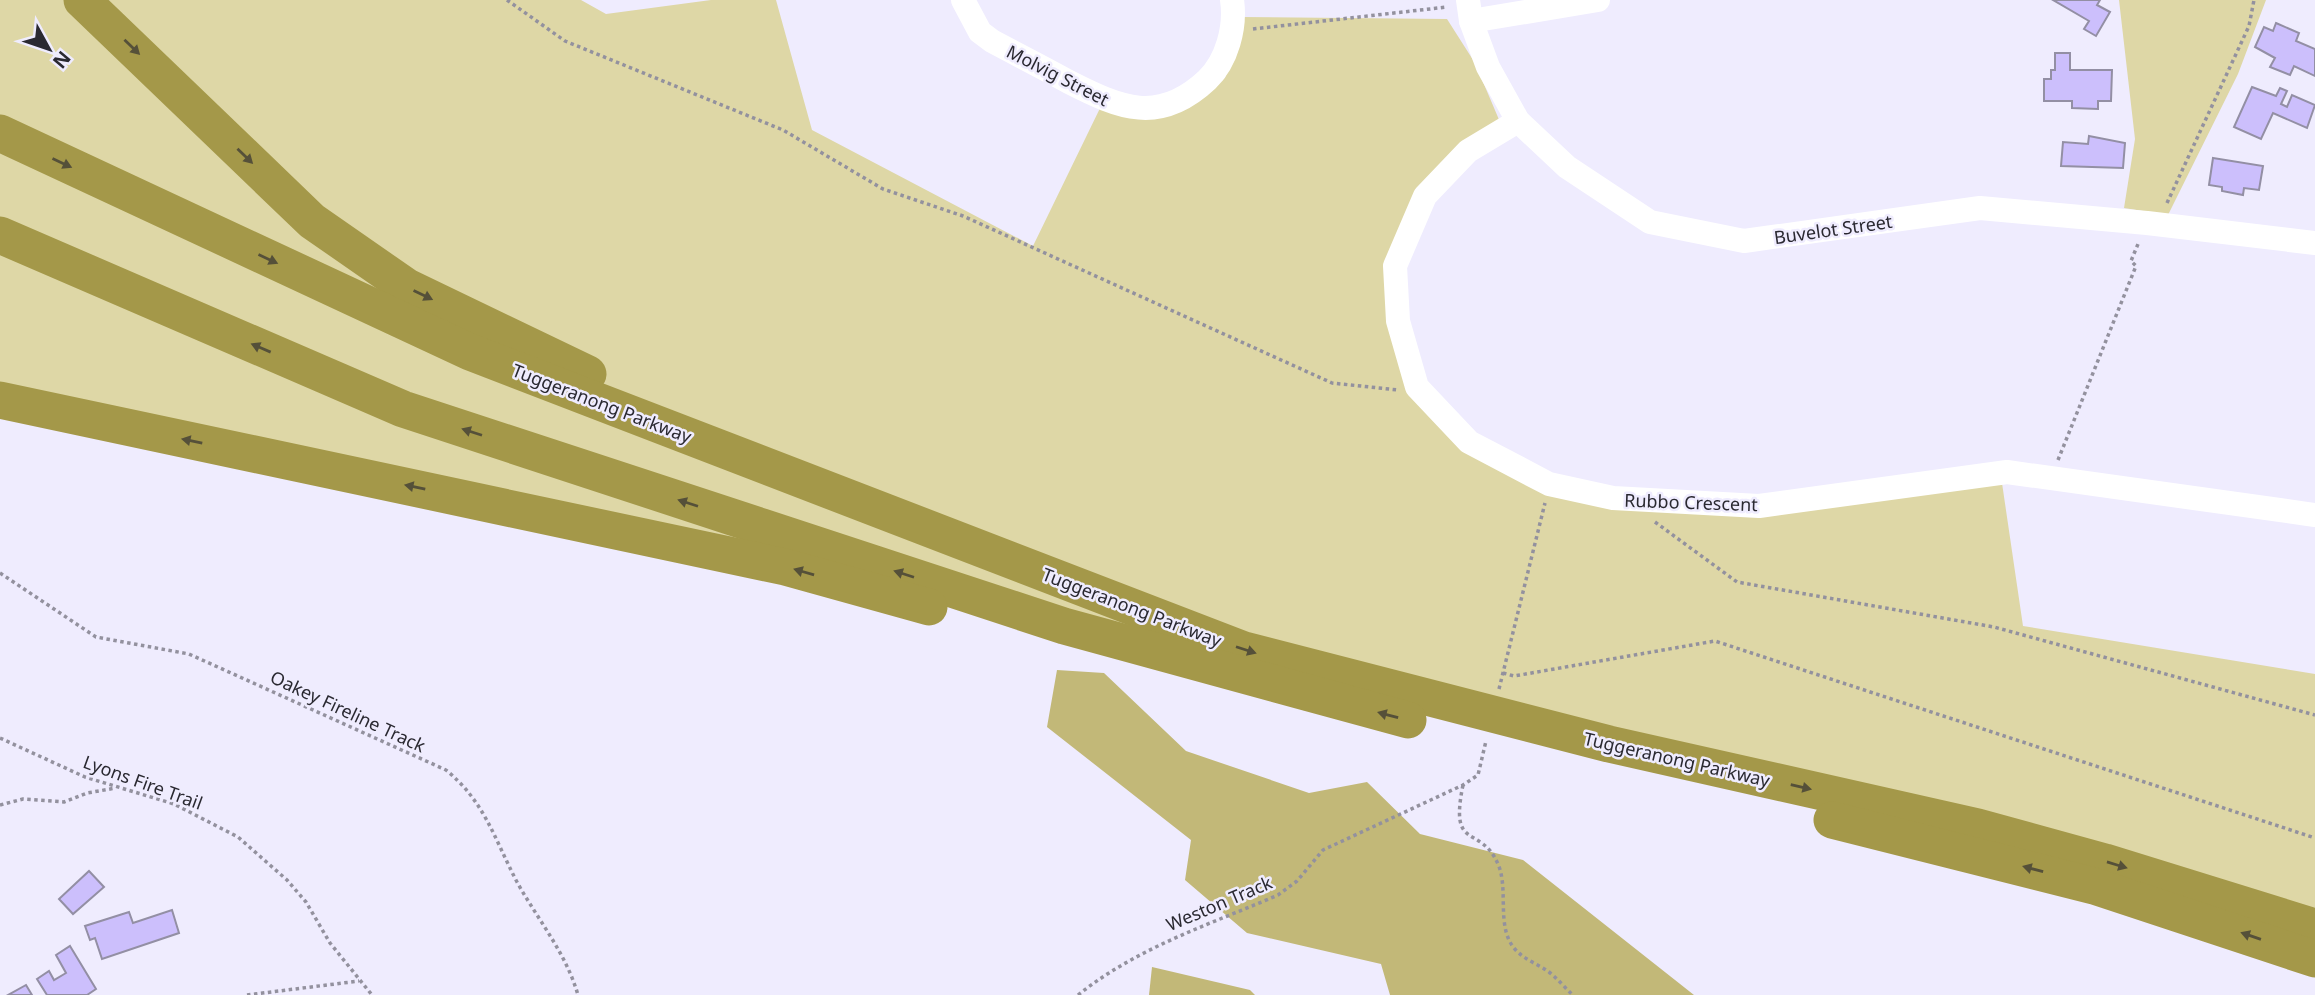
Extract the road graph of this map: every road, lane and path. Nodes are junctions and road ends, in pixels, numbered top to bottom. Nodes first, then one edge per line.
1 (82, 0) edge
2 (507, 0) edge
3 (963, 0) edge
4 (1232, 0) edge
5 (1598, 0) edge
6 (2254, 0) edge
7 (1465, 9) edge
8 (1230, 32) junction
9 (1518, 121) junction
10 (0, 133) edge
11 (2149, 231) junction
12 (0, 235) edge
13 (2315, 243) edge
14 (1423, 392) junction
15 (0, 400) edge
16 (2051, 478) junction
17 (1549, 484) junction
18 (1630, 499) junction
19 (2315, 514) edge
20 (1022, 564) junction
21 (0, 573) edge
22 (1227, 673) junction
23 (1503, 673) junction
24 (2315, 715) edge
25 (1496, 726) junction
26 (0, 738) edge
27 (1463, 785) junction
28 (118, 787) junction
29 (0, 805) edge
30 (2315, 838) edge
31 (2315, 927) edge
32 (2315, 958) edge
33 (359, 981) junction
34 (247, 995) edge
35 (372, 995) edge
36 (578, 995) edge
37 (1078, 995) edge
38 (1573, 995) edge

1 -> 20 highway
2 - 14 path
3 - 8 street, Molvig Street
4 - 8 street, Molvig Street
5 - 7 street
6 - 11 path
7 - 8 path
7 - 9 street, Buvelot Street
9 - 11 street, Buvelot Street
9 - 14 street, Rubbo Crescent
10 -> 20 highway, Tuggeranong Parkway
11 - 13 street, Buvelot Street
11 - 16 path
22 -> 12 highway, Tuggeranong Parkway
14 - 17 street, Rubbo Crescent
22 -> 15 highway
16 - 18 street, Rubbo Crescent
16 - 19 street, Rubbo Crescent
17 - 18 street, Rubbo Crescent
17 - 23 path
18 - 24 path
20 -> 25 highway, Tuggeranong Parkway
21 - 36 path, Oakey Fireline Track
25 -> 22 highway, Tuggeranong Parkway
23 - 25 path
23 - 30 path
25 - 27 path, Weston Track
25 -> 31 highway, Tuggeranong Parkway
32 -> 25 highway, Tuggeranong Parkway
26 - 28 path, Lyons Fire Trail
27 - 37 path, Weston Track
27 - 38 path
28 - 29 path
28 - 33 path, Lyons Fire Trail
33 - 34 path
33 - 35 path, Lyons Fire Trail

